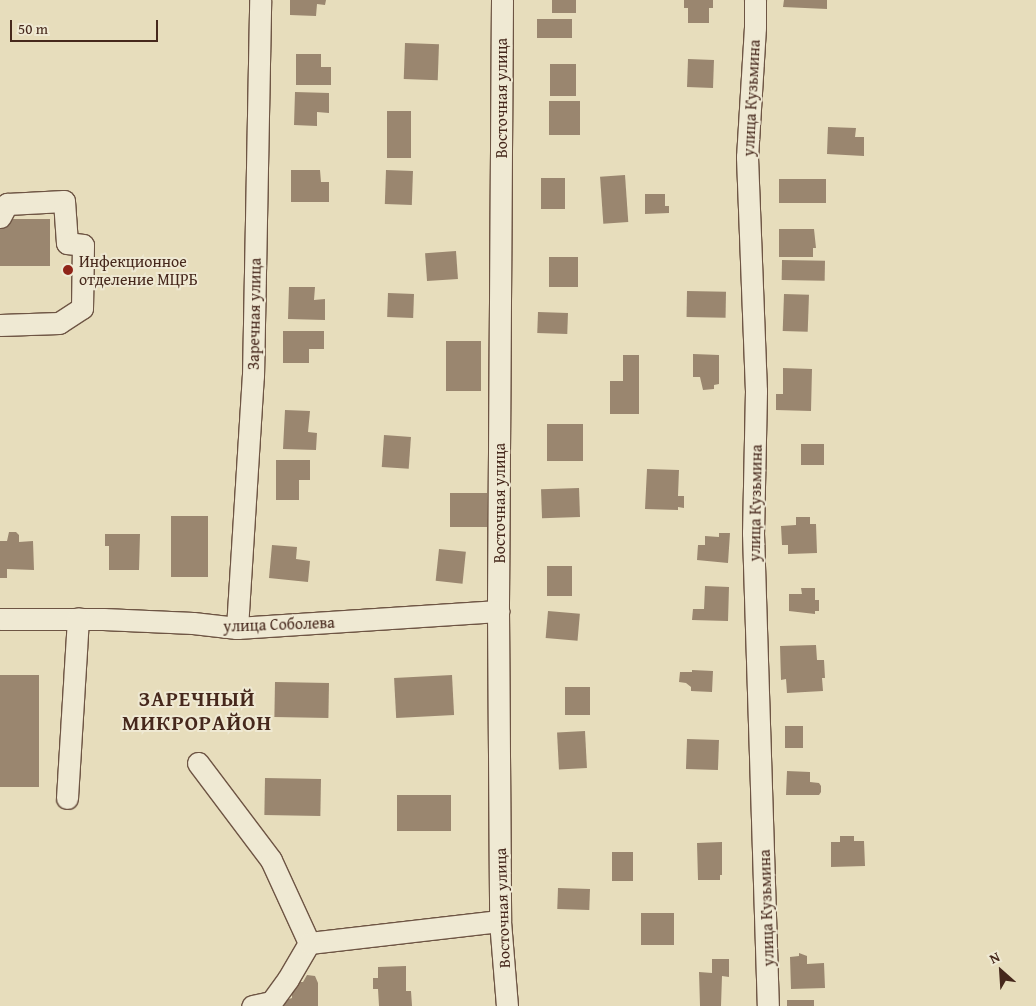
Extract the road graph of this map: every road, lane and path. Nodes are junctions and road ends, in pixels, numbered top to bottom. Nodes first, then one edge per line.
1 (260, 0) edge
2 (502, 0) edge
3 (755, 0) edge
4 (0, 217) edge
5 (0, 324) edge
6 (498, 611) junction
7 (78, 618) junction
8 (0, 619) edge
9 (237, 628) junction
10 (198, 763) dead end
11 (68, 798) dead end
12 (500, 921) junction
13 (309, 943) junction
14 (252, 1006) edge
15 (507, 1006) edge
16 (768, 1006) edge

1 - 9 street, Заречная улица
2 - 6 street, Восточная улица
3 - 16 street, улица Кузьмина
4 - 5 street
6 - 9 street, улица Соболева
6 - 12 street, Восточная улица
7 - 8 street, улица Соболева
7 - 9 street, улица Соболева
7 - 11 street
10 - 13 street
12 - 13 street
12 - 15 street, Восточная улица
13 - 14 street

